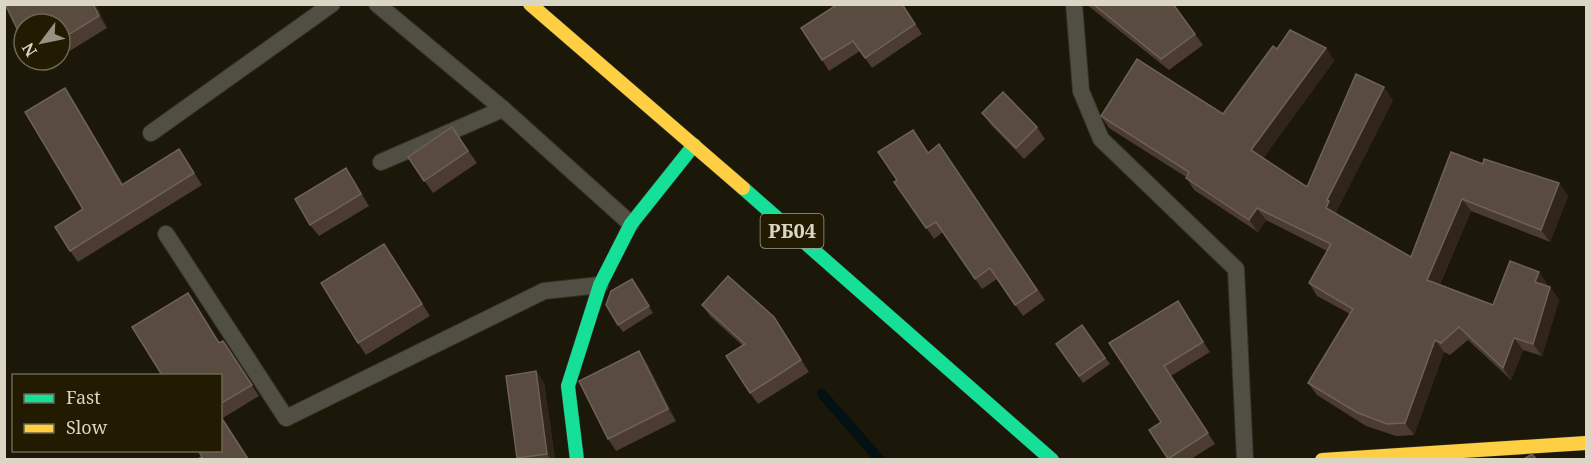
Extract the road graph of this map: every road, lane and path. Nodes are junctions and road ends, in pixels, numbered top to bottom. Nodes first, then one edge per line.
1 (332, 4) edge
2 (377, 4) edge
3 (530, 4) edge
4 (1074, 4) edge
5 (503, 109) junction
6 (151, 133) dead end
7 (694, 145) junction
8 (381, 162) dead end
9 (631, 224) junction
10 (166, 234) dead end
11 (600, 285) junction
12 (1587, 443) edge
13 (577, 459) edge
14 (1052, 459) edge
15 (1245, 459) edge
16 (1322, 459) edge

1 - 6 lane
2 - 5 lane
3 - 7 main road, РБ04
4 - 15 lane
5 - 8 lane
5 - 9 lane
7 - 9 main road
7 - 14 main road, РБ04
9 - 11 main road
10 - 11 lane
11 - 13 main road
12 - 16 main road

